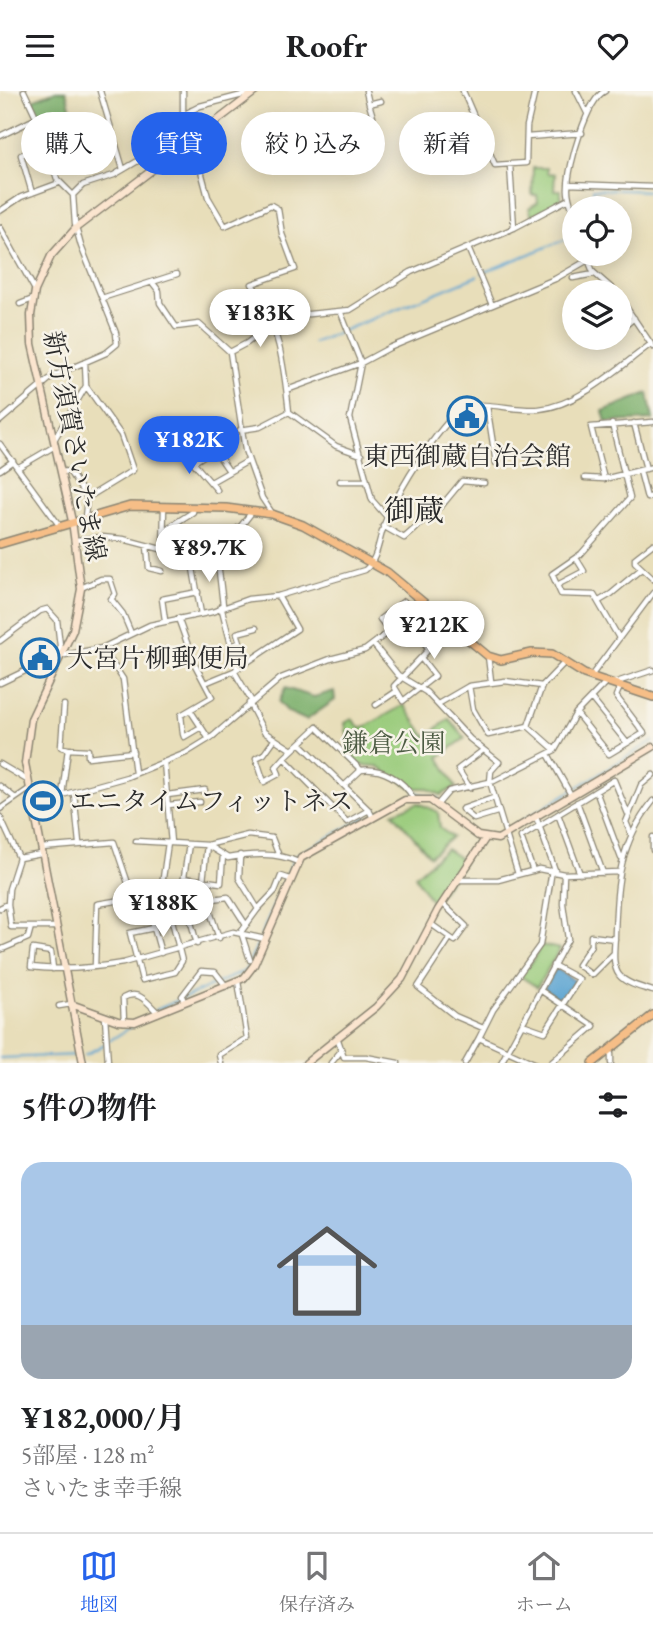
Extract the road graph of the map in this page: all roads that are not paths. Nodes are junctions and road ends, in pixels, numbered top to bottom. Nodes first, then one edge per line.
1 (24, 91) edge
2 (100, 91) edge
3 (183, 91) edge
4 (366, 91) edge
5 (463, 91) edge
6 (535, 91) edge
7 (576, 91) edge
8 (605, 91) edge
9 (255, 92) edge
10 (381, 101) dead end
11 (369, 104) junction
12 (192, 110) joint
13 (34, 112) edge
14 (183, 112) edge
15 (188, 112) edge
16 (371, 112) edge
17 (227, 114) edge
18 (587, 114) junction
19 (21, 126) edge
20 (582, 133) junction
21 (0, 136) edge
22 (527, 137) junction
23 (131, 164) edge
24 (510, 165) junction
25 (122, 169) junction
26 (27, 175) edge
27 (56, 175) edge
28 (147, 175) edge
29 (203, 175) edge
30 (59, 183) junction
31 (568, 184) junction
32 (653, 187) edge
33 (32, 193) junction
34 (72, 195) junction
35 (569, 196) edge
36 (562, 203) edge
37 (0, 211) edge
38 (0, 227) edge
39 (514, 228) junction
40 (76, 229) junction
41 (468, 248) junction
42 (578, 266) edge
43 (591, 266) edge
44 (177, 274) dead end
45 (594, 274) junction
46 (573, 278) dead end
47 (602, 280) edge
48 (152, 282) junction
49 (35, 291) junction
50 (102, 297) junction
51 (33, 299) junction
52 (20, 304) dead end
53 (492, 305) junction
54 (341, 313) junction
55 (632, 315) edge
56 (634, 318) joint
57 (274, 322) junction
58 (652, 345) edge
59 (230, 352) junction
60 (85, 362) junction
61 (361, 363) junction
62 (41, 386) junction
63 (86, 386) junction
64 (287, 390) junction
65 (487, 406) junction
66 (289, 412) junction
67 (0, 421) edge
68 (653, 422) edge
69 (612, 423) junction
70 (634, 423) junction
71 (240, 430) junction
72 (54, 443) junction
73 (0, 444) edge
74 (185, 453) dead end
75 (362, 455) junction
76 (13, 461) junction
77 (248, 461) junction
78 (194, 462) junction
79 (496, 463) dead end
80 (19, 467) junction
81 (653, 467) edge
82 (0, 470) edge
83 (643, 470) junction
84 (229, 471) junction
85 (61, 472) junction
86 (625, 474) junction
87 (585, 478) dead end
88 (604, 479) junction
89 (340, 481) dead end
90 (367, 481) junction
91 (211, 482) junction
92 (484, 483) dead end
93 (217, 490) dead end
94 (653, 496) edge
95 (87, 498) junction
96 (163, 504) junction
97 (193, 506) junction
98 (253, 510) junction
99 (272, 514) junction
100 (85, 517) junction
101 (387, 517) junction
102 (72, 521) junction
103 (59, 525) junction
104 (383, 526) junction
105 (165, 530) junction
106 (76, 540) junction
107 (0, 544) edge
108 (653, 544) edge
109 (216, 545) junction
110 (147, 546) junction
111 (163, 552) junction
112 (576, 558) junction
113 (192, 559) junction
114 (372, 563) junction
115 (640, 570) junction
116 (162, 571) dead end
117 (653, 579) edge
118 (559, 584) junction
119 (81, 588) junction
120 (198, 592) junction
121 (653, 593) edge
122 (278, 596) junction
123 (599, 601) junction
124 (424, 605) junction
125 (222, 606) junction
126 (413, 613) junction
127 (201, 614) junction
128 (178, 618) junction
129 (406, 619) junction
130 (165, 620) junction
131 (256, 628) dead end
132 (454, 630) junction
133 (390, 632) junction
134 (131, 633) junction
135 (619, 638) junction
136 (0, 641) edge
137 (374, 645) junction
138 (231, 647) junction
139 (102, 648) junction
140 (429, 649) junction
141 (62, 655) junction
142 (488, 656) junction
143 (421, 657) junction
144 (565, 661) junction
145 (236, 669) junction
146 (653, 670) edge
147 (0, 672) edge
148 (590, 676) junction
149 (401, 678) junction
150 (491, 681) junction
151 (1, 682) edge
152 (205, 684) junction
153 (613, 684) junction
154 (469, 686) junction
155 (542, 686) junction
156 (420, 688) junction
157 (397, 691) junction
158 (653, 697) edge
159 (591, 698) junction
160 (250, 702) junction
161 (438, 703) junction
162 (64, 705) dead end
163 (376, 705) dead end
164 (190, 710) junction
165 (576, 713) junction
166 (528, 726) junction
167 (201, 727) junction
168 (209, 739) junction
169 (274, 740) junction
170 (300, 743) junction
171 (627, 743) junction
172 (68, 749) junction
173 (652, 749) edge
174 (292, 750) junction
175 (555, 750) junction
176 (482, 751) junction
177 (133, 752) junction
178 (548, 754) junction
179 (284, 758) junction
180 (164, 762) junction
181 (0, 764) edge
182 (360, 769) junction
183 (135, 773) junction
184 (653, 775) edge
185 (27, 780) junction
186 (490, 782) junction
187 (345, 785) junction
188 (0, 786) edge
189 (470, 788) junction
190 (29, 789) junction
191 (205, 790) dead end
192 (596, 791) junction
193 (74, 793) junction
194 (570, 793) junction
195 (62, 795) junction
196 (167, 795) junction
197 (14, 797) junction
198 (413, 798) junction
199 (493, 798) junction
200 (653, 801) edge
201 (200, 802) dead end
202 (578, 802) junction
203 (169, 805) junction
204 (437, 805) junction
205 (0, 809) edge
206 (369, 810) junction
207 (497, 813) junction
208 (558, 814) junction
209 (628, 814) junction
210 (0, 817) edge
211 (536, 817) junction
212 (373, 818) junction
213 (539, 825) junction
214 (631, 835) junction
215 (505, 837) junction
216 (653, 837) edge
217 (485, 839) junction
218 (136, 841) dead end
219 (79, 843) junction
220 (170, 843) junction
221 (189, 844) junction
222 (207, 845) junction
223 (653, 850) edge
224 (41, 851) junction
225 (223, 855) junction
226 (240, 855) junction
227 (279, 856) junction
228 (19, 858) junction
229 (622, 859) junction
230 (294, 860) junction
231 (554, 870) junction
232 (533, 871) junction
233 (618, 872) junction
234 (564, 873) junction
235 (603, 873) junction
236 (518, 874) junction
237 (580, 874) junction
238 (184, 878) junction
239 (290, 879) junction
240 (457, 880) junction
241 (203, 881) junction
242 (182, 890) junction
243 (163, 892) junction
244 (146, 895) junction
245 (133, 898) junction
246 (205, 900) junction
247 (442, 902) junction
248 (8, 904) junction
249 (0, 908) edge
250 (258, 909) junction
251 (430, 924) junction
252 (246, 925) junction
253 (31, 927) junction
254 (56, 927) junction
255 (154, 927) junction
256 (241, 932) junction
257 (219, 938) junction
258 (450, 938) junction
259 (265, 939) junction
260 (615, 939) junction
261 (197, 944) junction
262 (179, 948) junction
263 (0, 950) edge
264 (615, 952) junction
265 (161, 953) junction
266 (136, 959) junction
267 (250, 960) dead end
268 (553, 965) junction
269 (95, 966) junction
270 (64, 968) junction
271 (53, 969) junction
272 (238, 981) junction
273 (226, 986) junction
274 (540, 990) junction
275 (653, 991) edge
276 (185, 1003) junction
277 (71, 1004) junction
278 (562, 1005) junction
279 (59, 1006) dead end
280 (159, 1013) junction
281 (653, 1015) edge
282 (105, 1016) junction
283 (653, 1021) edge
284 (124, 1023) junction
285 (522, 1024) junction
286 (483, 1028) junction
287 (337, 1037) junction
288 (479, 1038) junction
289 (320, 1049) junction
290 (508, 1049) junction
291 (341, 1051) junction
292 (611, 1059) edge
293 (392, 1061) edge
294 (83, 1063) edge
295 (108, 1063) edge
296 (221, 1063) edge
297 (306, 1063) edge
298 (315, 1063) edge
299 (331, 1063) edge
300 (398, 1063) edge
301 (465, 1063) edge
302 (501, 1063) edge
303 (534, 1063) edge
304 (551, 1063) edge
305 (593, 1063) edge
306 (600, 1063) edge

1 - 13 street
2 - 25 street
3 - 14 street
4 - 11 street
5 - 24 street
6 - 22 street
7 - 18 street
8 - 18 street
9 - 12 street
9 - 17 main road, 新方須賀さいたま線
10 - 11 street
11 - 16 street
12 - 15 street
18 - 20 street
19 - 21 street
20 - 22 street
20 - 31 street
22 - 24 street
23 - 25 street
24 - 39 street
25 - 34 street
26 - 33 street
27 - 30 street
28 - 40 main road, 新方須賀さいたま線
29 - 57 street
30 - 33 street
30 - 34 street
31 - 32 street
31 - 35 street
33 - 37 street
34 - 40 street
36 - 39 street
38 - 49 street
39 - 41 street
40 - 49 main road, 新方須賀さいたま線
40 - 50 street
41 - 53 street
41 - 54 street
42 - 53 street
43 - 45 street
44 - 48 street
45 - 46 street
45 - 47 street
48 - 50 street
48 - 59 street
49 - 51 main road, 新方須賀さいたま線
50 - 60 street
51 - 52 street
51 - 62 main road, 新方須賀さいたま線
53 - 61 street
54 - 57 street
54 - 61 street
55 - 56 street
56 - 58 street
57 - 59 street
57 - 64 street
58 - 65 street
59 - 71 street
60 - 62 street
60 - 63 street
61 - 64 street
61 - 75 street
62 - 67 street
62 - 72 main road, 新方須賀さいたま線
63 - 72 street
63 - 95 street
64 - 66 street
65 - 79 street
65 - 101 street
66 - 71 street
66 - 75 street
68 - 70 street
69 - 70 street
69 - 86 street
69 - 88 street
70 - 83 street
71 - 77 street
72 - 80 street
72 - 85 main road, 新方須賀さいたま線
73 - 76 street
74 - 78 street
75 - 90 street
76 - 80 street
76 - 82 street
77 - 84 street
77 - 99 street
78 - 84 street
78 - 91 street
80 - 103 street
81 - 83 street
83 - 86 street
83 - 94 street
84 - 91 street
85 - 95 street
85 - 102 main road, 新方須賀さいたま線
86 - 88 street
86 - 112 street
87 - 88 street
89 - 90 street
90 - 101 street
91 - 93 street
92 - 104 street
95 - 100 street
96 - 97 main road
96 - 100 main road
96 - 105 street
97 - 98 main road
97 - 105 street
98 - 99 main road
98 - 109 street
99 - 114 main road
100 - 102 main road
101 - 104 street
102 - 103 main road
102 - 106 main road, 新方須賀さいたま線
103 - 107 main road
104 - 114 street
105 - 111 street
106 - 110 street
106 - 119 main road, 新方須賀さいたま線
108 - 115 street
109 - 113 street
109 - 125 street
110 - 111 street
110 - 116 street
111 - 113 street
112 - 118 street
112 - 118 street
113 - 120 street
114 - 122 street
114 - 124 main road
115 - 117 street
115 - 123 street
118 - 123 street
119 - 134 street
119 - 141 main road, 新方須賀さいたま線
120 - 127 street
120 - 130 street
121 - 135 street
122 - 125 street
122 - 145 street
123 - 135 street
124 - 126 street
124 - 132 main road
125 - 127 street
125 - 138 street
126 - 129 street
126 - 133 street
127 - 128 street
128 - 130 street
128 - 152 street
129 - 133 street
129 - 140 street
130 - 134 street
131 - 138 street
132 - 140 street
132 - 142 main road
133 - 137 street
134 - 139 street
135 - 148 street
136 - 141 street
137 - 149 street
137 - 160 street
138 - 145 street
139 - 141 street
139 - 177 street
140 - 143 street
141 - 151 street
141 - 185 main road, 新方須賀さいたま線
142 - 144 main road
142 - 150 street
143 - 149 street
143 - 156 street
144 - 148 main road
144 - 155 street
145 - 152 street
145 - 160 street
146 - 153 street
147 - 151 street
148 - 153 main road
149 - 156 street
149 - 157 street
150 - 154 street
150 - 155 street
152 - 164 street
153 - 158 main road
153 - 159 street
153 - 171 street
154 - 161 street
154 - 166 street
155 - 166 street
156 - 157 street
156 - 161 street
157 - 163 street
159 - 165 street
159 - 171 street
160 - 168 street
160 - 169 street
161 - 176 street
162 - 172 street
164 - 167 street
164 - 167 street
165 - 171 street
165 - 175 street
166 - 175 street
167 - 168 street
168 - 180 street
169 - 174 street
169 - 179 street
170 - 174 street
170 - 182 street
170 - 187 street
172 - 177 street
172 - 195 street
173 - 194 main road
174 - 179 street
175 - 178 street
176 - 186 street
176 - 189 street
177 - 183 street
178 - 186 street
178 - 194 street
179 - 206 street
180 - 183 street
180 - 196 street
181 - 185 street
182 - 187 street
182 - 198 street
183 - 193 street
184 - 209 street
185 - 190 main road, 新方須賀さいたま線
186 - 189 street
186 - 199 street
187 - 206 street
188 - 197 street
189 - 204 street
190 - 195 street
190 - 197 street
190 - 224 main road, 新方須賀さいたま線
191 - 196 street
192 - 202 street
192 - 209 street
192 - 229 street
193 - 195 street
193 - 219 street
194 - 211 main road
196 - 203 street
197 - 205 street
198 - 204 main road
198 - 212 main road
199 - 207 street
199 - 207 street
200 - 214 street
201 - 203 street
202 - 208 street
202 - 235 street
203 - 220 street
204 - 217 main road
206 - 212 street
207 - 215 street
208 - 213 street
208 - 237 street
209 - 214 street
210 - 228 street
211 - 213 street
211 - 215 main road
212 - 230 main road
213 - 231 street
213 - 232 street
214 - 229 street
215 - 217 main road
215 - 236 street
216 - 223 street
217 - 240 main road
218 - 220 street
219 - 224 street
219 - 245 street
220 - 221 street
220 - 243 street
221 - 222 street
221 - 238 street
222 - 225 street
222 - 227 street
222 - 241 street
224 - 228 street
224 - 254 main road, 新方須賀さいたま線
225 - 226 street
225 - 241 street
226 - 227 street
226 - 250 street
227 - 230 street
228 - 248 street
229 - 233 street
230 - 239 main road
231 - 232 street
231 - 234 street
231 - 286 street
232 - 236 street
233 - 235 street
233 - 260 street
234 - 237 street
234 - 268 street
235 - 237 street
236 - 240 street
238 - 241 street
238 - 242 street
239 - 250 street
239 - 259 main road
240 - 247 main road
242 - 243 street
242 - 246 street
242 - 261 street
243 - 244 street
243 - 262 street
244 - 245 street
244 - 255 street
245 - 269 street
246 - 252 street
246 - 257 street
247 - 251 main road
247 - 258 street
248 - 249 street
248 - 253 street
250 - 252 street
251 - 258 street
251 - 287 main road
252 - 256 street
253 - 254 street
253 - 263 street
254 - 270 main road, 新方須賀さいたま線
255 - 265 street
255 - 266 street
256 - 257 street
256 - 259 street
256 - 267 street
257 - 261 street
258 - 286 street
259 - 272 main road
260 - 264 street
260 - 264 street
261 - 262 street
262 - 265 street
262 - 266 street
264 - 275 street
265 - 266 street
266 - 269 street
268 - 274 street
268 - 278 street
269 - 270 street
270 - 271 street
270 - 277 main road, 新方須賀さいたま線
271 - 271 street
272 - 273 main road
272 - 296 street
273 - 276 main road
273 - 276 street
274 - 278 street
274 - 285 street
276 - 280 main road
277 - 279 street
277 - 282 main road
277 - 294 main road, 新方須賀さいたま線
278 - 285 street
278 - 304 street
280 - 284 main road
280 - 284 street
281 - 305 main road
282 - 284 main road
282 - 295 street
283 - 292 main road
285 - 290 street
286 - 288 street
287 - 289 main road
287 - 291 street
288 - 290 street
288 - 301 street
289 - 297 main road
289 - 298 street
290 - 302 street
290 - 303 street
291 - 293 street
291 - 299 street
292 - 306 main road
293 - 300 street

